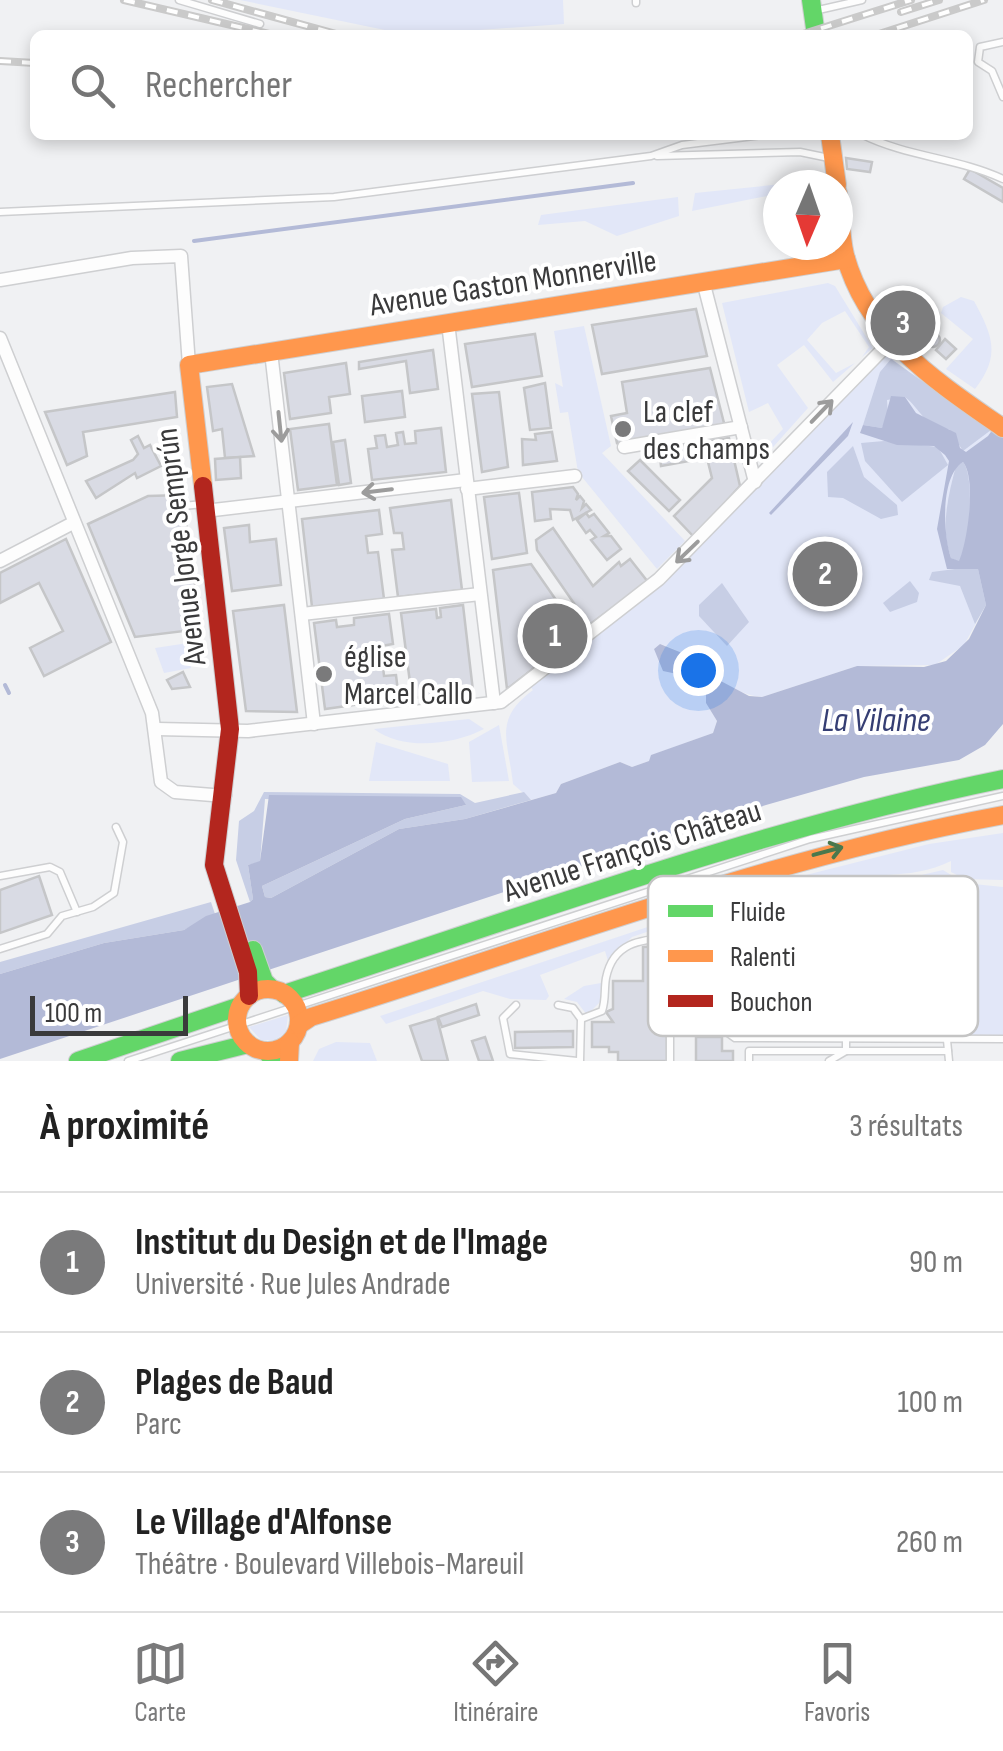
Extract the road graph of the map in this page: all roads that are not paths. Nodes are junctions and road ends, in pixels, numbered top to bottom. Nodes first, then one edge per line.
1 (179, 0) edge
2 (862, 0) edge
3 (814, 19) edge
4 (260, 24) dead end
5 (1003, 42) edge
6 (1003, 97) edge
7 (718, 140) edge
8 (830, 140) edge
9 (876, 140) edge
10 (651, 156) junction
11 (832, 158) junction
12 (834, 170) edge
13 (1003, 179) edge
14 (0, 212) edge
15 (846, 260) joint
16 (0, 280) edge
17 (703, 281) junction
18 (448, 323) junction
19 (887, 336) junction
20 (0, 338) edge
21 (271, 352) junction
22 (190, 365) junction
23 (1000, 422) edge
24 (741, 427) junction
25 (624, 447) dead end
26 (575, 476) dead end
27 (755, 482) junction
28 (466, 484) junction
29 (288, 502) junction
30 (183, 506) dead end
31 (205, 507) junction
32 (73, 523) junction
33 (0, 561) edge
34 (480, 594) junction
35 (302, 614) junction
36 (494, 703) junction
37 (314, 724) junction
38 (156, 729) junction
39 (230, 729) junction
40 (1003, 779) edge
41 (224, 796) junction
42 (1003, 796) edge
43 (1003, 815) edge
44 (116, 827) dead end
45 (0, 876) edge
46 (695, 876) edge
47 (745, 876) edge
48 (648, 891) edge
49 (648, 907) edge
50 (77, 912) junction
51 (648, 939) edge
52 (490, 942) junction
53 (438, 945) junction
54 (0, 950) edge
55 (426, 964) junction
56 (369, 998) junction
57 (516, 1005) dead end
58 (558, 1005) dead end
59 (270, 1010) edge
60 (581, 1020) junction
61 (732, 1036) edge
62 (735, 1038) junction
63 (846, 1039) junction
64 (1003, 1039) edge
65 (947, 1040) junction
66 (846, 1051) junction
67 (875, 1051) junction
68 (948, 1051) junction
69 (263, 1052) edge
70 (749, 1052) junction
71 (78, 1061) edge
72 (128, 1061) edge
73 (180, 1061) edge
74 (579, 1061) edge
75 (749, 1061) edge
76 (829, 1061) edge
77 (875, 1061) edge
78 (949, 1061) edge

1 - 4 lane
2 - 3 lane
5 - 6 lane
7 - 10 lane
8 - 11 main road
9 - 13 lane
10 - 11 lane
10 - 14 lane
11 - 12 main road
15 - 17 main road, Avenue Gaston Monnerville
15 - 19 main road
16 - 22 street, Avenue Jorge Semprún
17 - 18 main road, Avenue Gaston Monnerville
17 - 24 street
18 - 21 main road, Avenue Gaston Monnerville
18 - 28 street
19 - 23 main road
27 -> 19 street
20 - 32 street
21 - 22 main road, Avenue Gaston Monnerville
21 -> 29 street
22 - 31 main road, Avenue Jorge Semprún
24 - 25 street
24 - 27 street
26 - 28 street
27 -> 36 street
28 -> 29 street
28 - 34 street
29 - 31 street
29 - 35 street
30 - 31 lane
31 - 39 main road, Avenue Jorge Semprún
32 - 33 street
32 - 38 street
34 - 35 street
34 - 36 street
35 - 37 street
36 - 37 street
37 - 39 street
38 - 39 street
38 - 41 street
39 - 41 main road, Avenue Jorge Semprún
40 - 53 main road, Avenue François Château
41 - 59 main road, Avenue Jorge Semprún
42 - 46 lane
47 -> 43 main road, Avenue François Château
44 - 50 lane
45 - 50 lane
48 - 52 lane
56 -> 49 main road, Avenue François Château
50 - 54 lane
51 - 60 lane
52 - 53 lane
52 - 55 lane
53 - 59 main road, Avenue François Château
55 - 56 lane
55 - 59 lane
56 - 59 main road, Avenue François Château
57 - 74 lane
58 - 60 lane
59 - 69 main road
59 - 69 main road, Avenue Jorge Semprún
59 - 71 main road, Avenue François Château
59 - 72 lane
60 - 74 lane
61 - 62 lane
62 - 63 lane
62 - 70 lane
63 - 65 lane
63 - 66 lane
64 - 65 lane
65 - 68 lane
66 - 67 lane
66 - 70 lane
66 - 76 lane
67 - 68 lane
67 - 77 lane
68 - 78 lane
69 - 73 main road
70 - 75 lane

